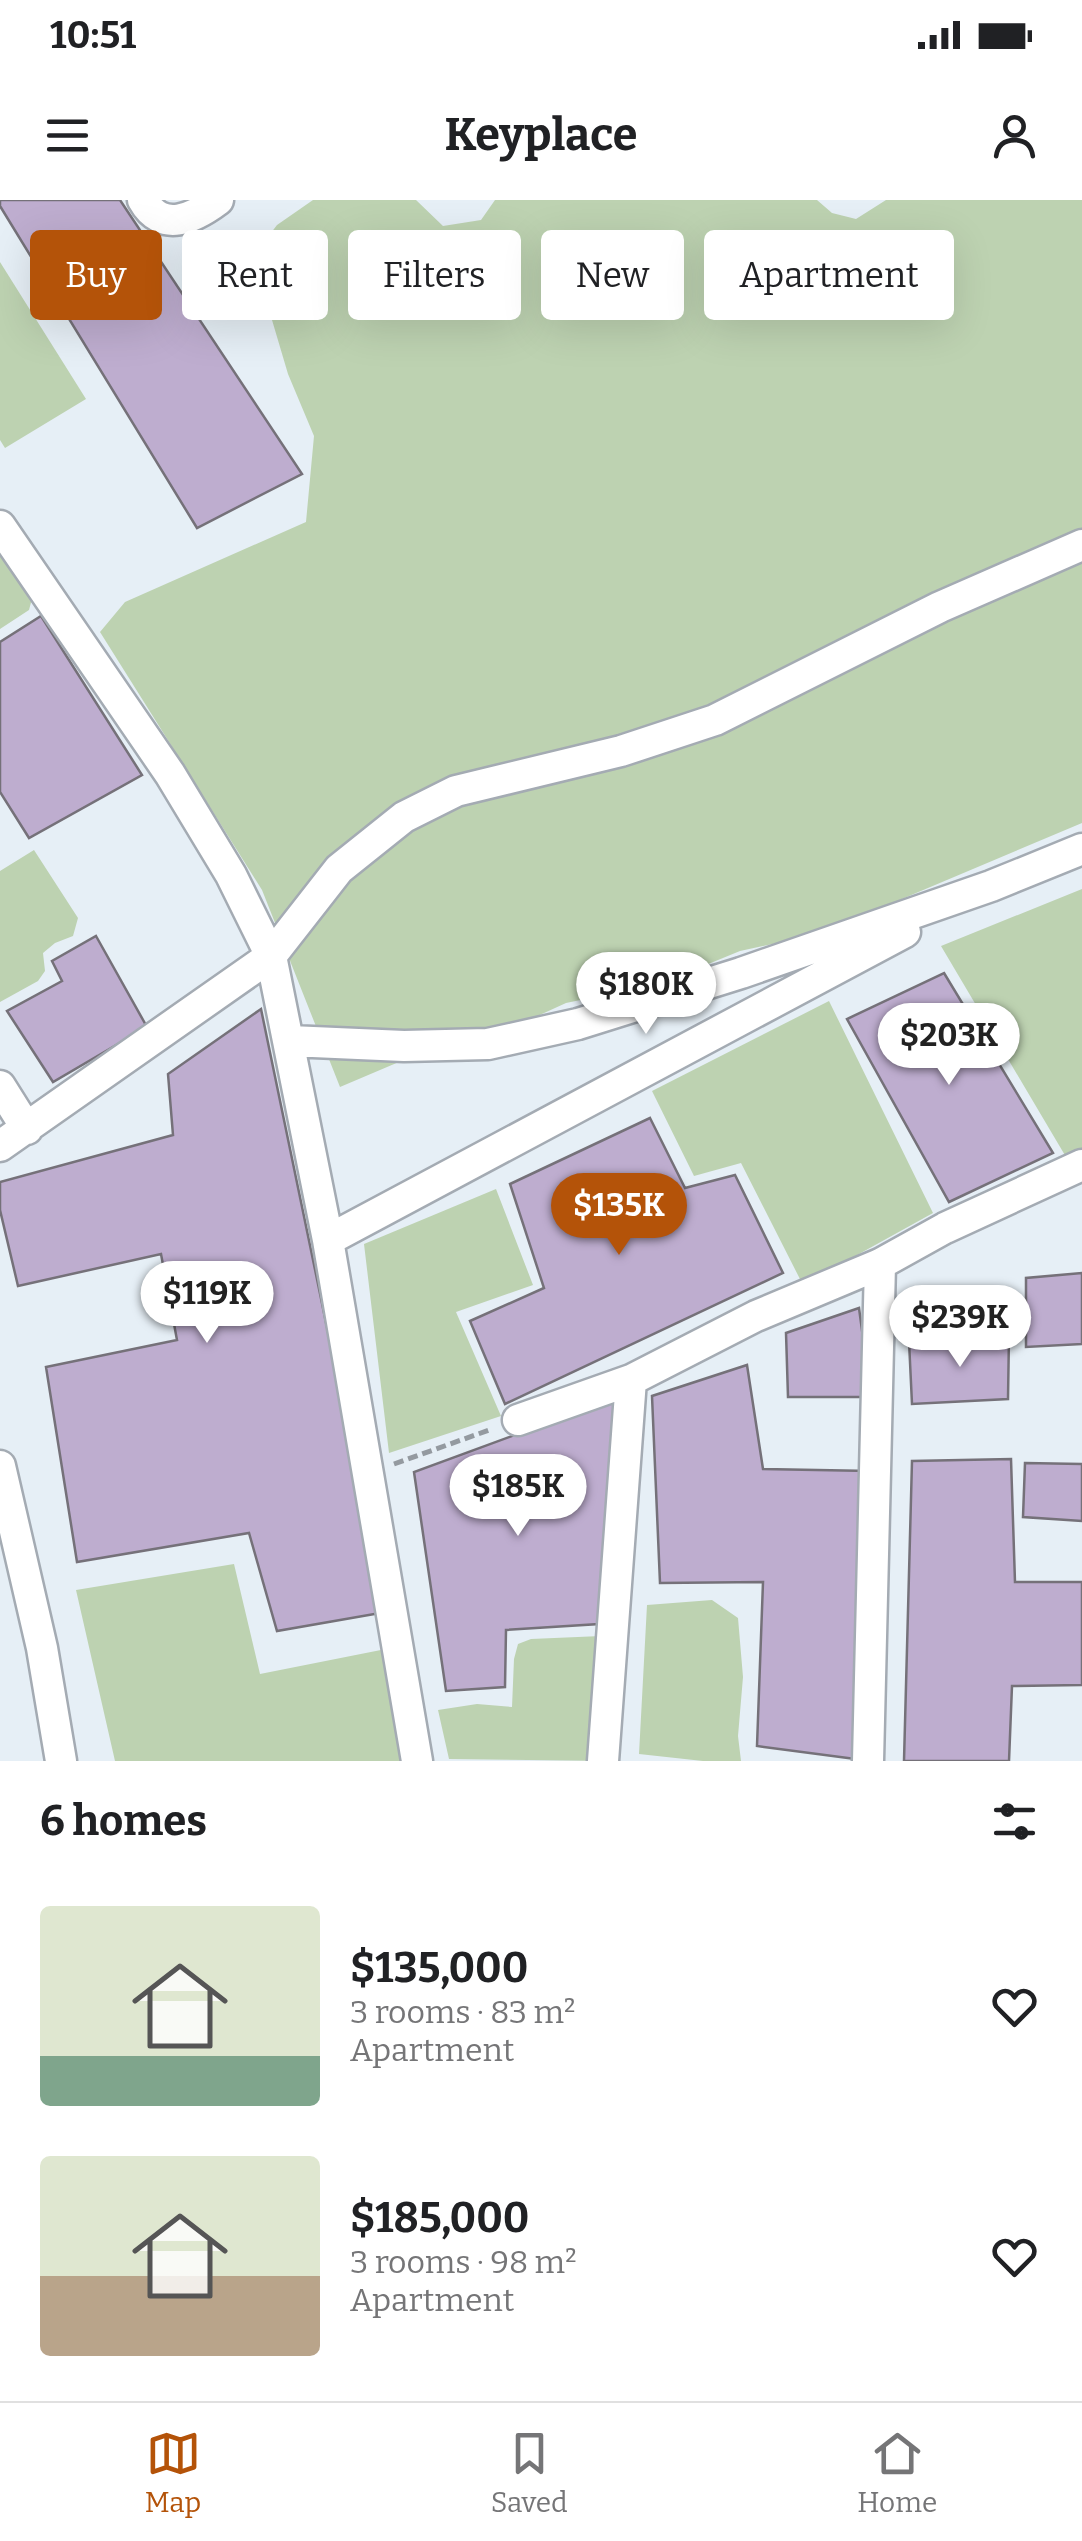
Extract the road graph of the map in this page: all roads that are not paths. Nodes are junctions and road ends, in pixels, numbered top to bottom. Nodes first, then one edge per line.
1 (143, 200) edge
2 (218, 200) edge
3 (0, 526) edge
4 (1082, 545) edge
5 (1082, 848) edge
6 (991, 886) junction
7 (270, 956) junction
8 (290, 1041) junction
9 (0, 1086) edge
10 (27, 1129) junction
11 (0, 1146) edge
12 (1082, 1165) edge
13 (328, 1240) junction
14 (880, 1264) junction
15 (632, 1380) junction
16 (518, 1420) road end
17 (0, 1466) edge
18 (61, 1761) edge
19 (417, 1761) edge
20 (603, 1761) edge
21 (868, 1761) edge

1 - 2 street
3 - 7 street
4 - 7 street
5 - 6 street
6 - 8 street
6 - 13 street
7 - 8 street
7 - 10 street
8 - 13 street
9 - 10 street
10 - 11 street
12 - 14 street
13 - 19 street
14 - 15 street
14 - 21 street
15 - 16 street
15 - 20 street
17 - 18 street

